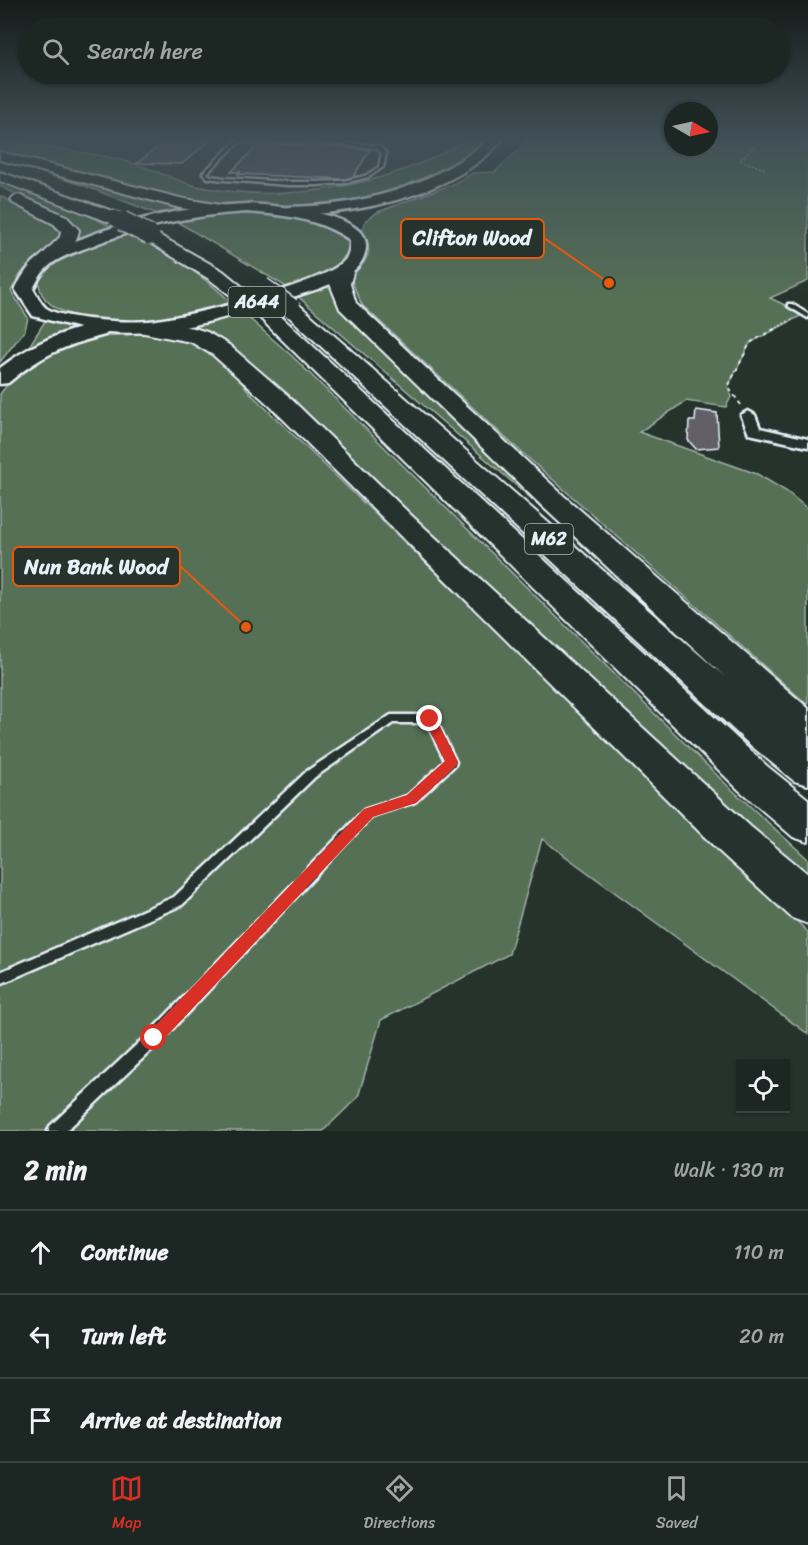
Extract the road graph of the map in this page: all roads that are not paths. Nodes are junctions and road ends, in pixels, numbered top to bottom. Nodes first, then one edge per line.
1 (0, 191) edge
2 (51, 191) edge
3 (77, 191) edge
4 (134, 191) edge
5 (405, 191) edge
6 (429, 191) edge
7 (220, 209) junction
8 (288, 211) junction
9 (159, 232) junction
10 (358, 238) junction
11 (47, 259) junction
12 (345, 269) junction
13 (790, 305) dead end
14 (280, 311) junction
15 (808, 316) edge
16 (33, 326) junction
17 (138, 327) junction
18 (0, 378) edge
19 (748, 415) road end
20 (808, 443) edge
21 (808, 731) edge
22 (808, 769) edge
23 (808, 824) edge
24 (808, 903) edge
25 (0, 978) edge
26 (55, 1131) edge

1 - 11 highway
2 - 9 highway, M62, bridge
3 - 9 highway, M62
4 - 7 highway
5 - 8 main road
6 - 10 main road
7 - 8 highway
7 - 11 highway
8 - 10 highway
9 - 14 highway, M62
9 - 14 highway, M62, bridge
10 - 12 highway
11 - 16 highway
12 - 17 highway, A644
12 - 21 highway
13 - 15 lane
14 - 22 highway, M62
14 - 23 highway, M62
16 - 17 highway, A644
16 - 18 highway, A644
17 - 18 highway, A644
17 - 24 highway
19 - 20 street
25 - 26 lane

